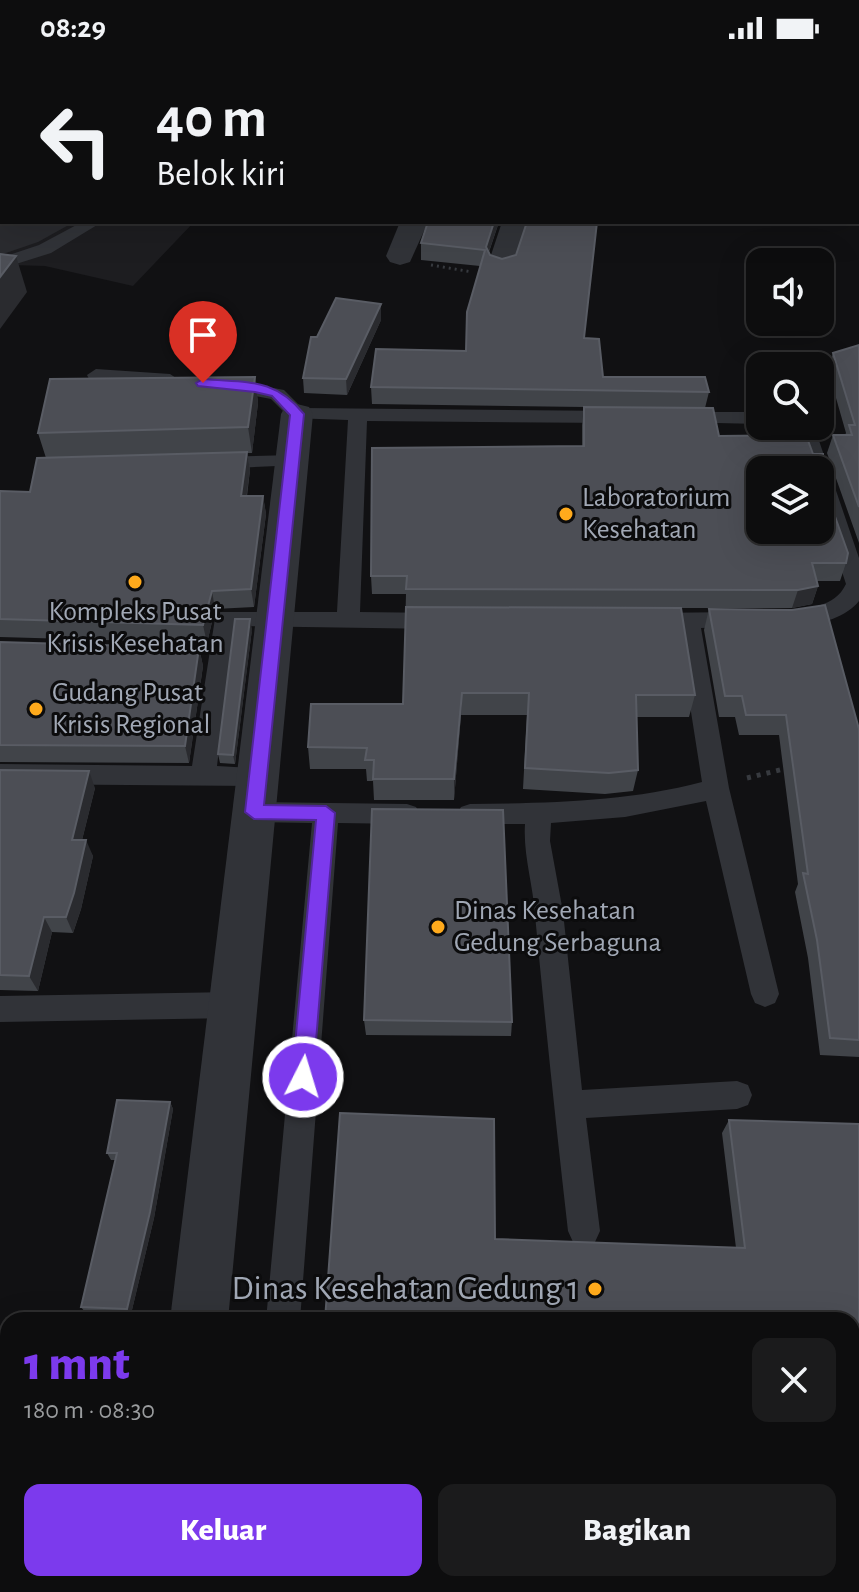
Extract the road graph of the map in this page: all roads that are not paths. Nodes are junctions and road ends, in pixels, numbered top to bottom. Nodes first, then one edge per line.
1 (90, 224) edge
2 (413, 224) edge
3 (515, 224) edge
4 (400, 256) road end
5 (0, 264) edge
6 (502, 264) edge
7 (96, 375) edge
8 (297, 414) junction
9 (358, 415) junction
10 (746, 418) edge
11 (809, 440) edge
12 (293, 461) junction
13 (185, 464) edge
14 (275, 620) junction
15 (348, 620) junction
16 (456, 621) edge
17 (626, 621) edge
18 (688, 621) junction
19 (192, 654) edge
20 (220, 655) junction
21 (0, 774) edge
22 (203, 775) junction
23 (716, 788) junction
24 (256, 794) junction
25 (326, 813) junction
26 (539, 814) junction
27 (765, 994) dead end
28 (233, 1005) junction
29 (0, 1009) edge
30 (737, 1095) dead end
31 (569, 1105) junction
32 (584, 1231) dead end
33 (200, 1312) edge
34 (284, 1312) edge

1 - 5 lane
2 - 4 street
3 - 6 street
7 - 8 lane
8 - 9 lane
8 - 12 street
9 - 10 lane
9 - 15 lane
11 - 18 lane
12 - 13 lane
12 - 14 street
14 - 15 lane
14 - 20 lane
14 - 24 street
15 - 16 lane
17 - 18 lane
18 - 23 lane
19 - 20 lane
20 - 22 lane
21 - 22 lane
22 - 24 lane
23 - 26 lane
23 - 27 lane
24 - 25 lane
24 - 28 street
25 - 26 lane
25 - 34 lane
26 - 31 lane
28 - 29 lane
28 - 33 street
30 - 31 lane
31 - 32 lane

